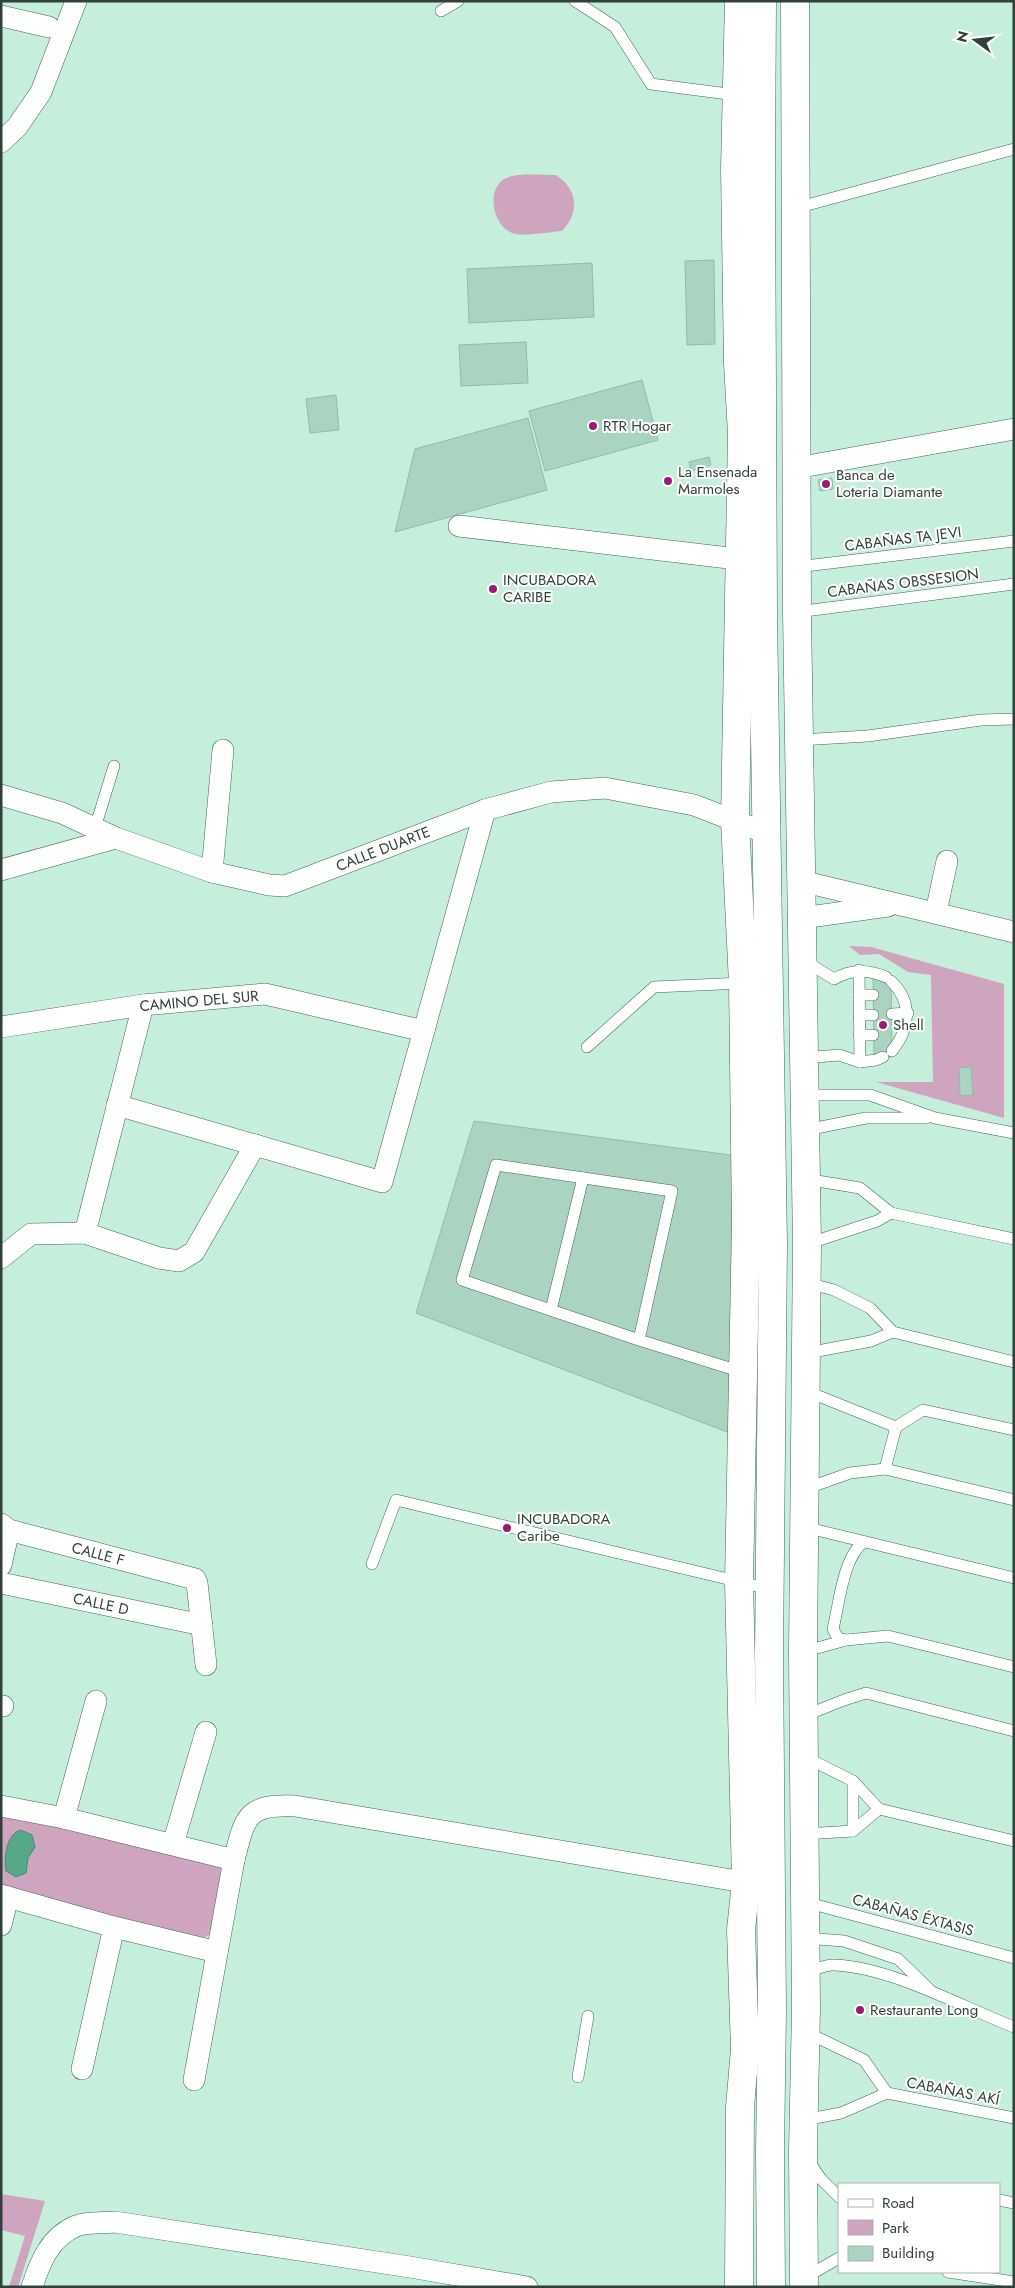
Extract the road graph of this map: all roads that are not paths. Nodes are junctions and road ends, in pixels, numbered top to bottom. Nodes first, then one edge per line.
1 (76, 1) edge
2 (458, 1) edge
3 (575, 1) edge
4 (739, 1) edge
5 (762, 1) edge
6 (795, 1) edge
7 (441, 11) dead end
8 (1, 16) edge
9 (49, 27) dead end
10 (736, 95) junction
11 (1, 142) edge
12 (1014, 149) edge
13 (795, 208) junction
14 (1014, 429) edge
15 (796, 468) junction
16 (459, 526) dead end
17 (1014, 541) edge
18 (751, 560) junction
19 (797, 567) junction
20 (1014, 584) edge
21 (797, 612) junction
22 (1014, 719) edge
23 (799, 740) junction
24 (223, 750) dead end
25 (114, 766) dead end
26 (1, 795) edge
27 (485, 810) junction
28 (736, 821) junction
29 (95, 828) junction
30 (766, 833) junction
31 (116, 838) junction
32 (947, 861) dead end
33 (1, 870) edge
34 (212, 872) junction
35 (802, 881) junction
36 (902, 905) junction
37 (936, 912) junction
38 (802, 918) junction
39 (1014, 932) edge
40 (802, 959) junction
41 (859, 970) junction
42 (743, 983) junction
43 (859, 995) junction
44 (873, 995) dead end
45 (143, 1005) junction
46 (908, 1013) junction
47 (873, 1014) dead end
48 (892, 1014) dead end
49 (859, 1015) junction
50 (1, 1027) edge
51 (424, 1031) junction
52 (860, 1035) junction
53 (873, 1035) dead end
54 (587, 1047) dead end
55 (802, 1058) junction
56 (860, 1062) junction
57 (803, 1095) junction
58 (117, 1105) junction
59 (935, 1118) junction
60 (804, 1130) junction
61 (1014, 1133) edge
62 (255, 1145) junction
63 (583, 1178) junction
64 (805, 1179) junction
65 (891, 1214) junction
66 (85, 1233) junction
67 (1014, 1239) edge
68 (807, 1244) junction
69 (1, 1258) edge
70 (807, 1282) junction
71 (551, 1310) junction
72 (893, 1332) junction
73 (639, 1340) junction
74 (807, 1353) junction
75 (1014, 1362) edge
76 (758, 1378) junction
77 (806, 1391) junction
78 (896, 1427) junction
79 (1014, 1430) edge
80 (885, 1470) junction
81 (805, 1488) junction
82 (1014, 1500) edge
83 (5, 1527) edge
84 (804, 1527) junction
85 (864, 1542) junction
86 (372, 1564) dead end
87 (1, 1565) edge
88 (1014, 1578) edge
89 (740, 1582) junction
90 (1, 1583) edge
91 (770, 1589) junction
92 (202, 1625) junction
93 (846, 1640) junction
94 (803, 1652) junction
95 (206, 1665) dead end
96 (1014, 1666) edge
97 (96, 1701) dead end
98 (803, 1717) junction
99 (1014, 1731) edge
100 (206, 1732) dead end
101 (803, 1756) junction
102 (853, 1780) junction
103 (1, 1806) edge
104 (879, 1809) junction
105 (64, 1818) junction
106 (853, 1831) junction
107 (804, 1834) junction
108 (1014, 1842) edge
109 (174, 1844) junction
110 (234, 1860) junction
111 (758, 1884) junction
112 (5, 1896) edge
113 (804, 1902) junction
114 (1, 1925) edge
115 (114, 1927) junction
116 (804, 1938) junction
117 (217, 1952) junction
118 (1014, 1958) edge
119 (805, 1973) junction
120 (932, 1992) junction
121 (588, 2016) dead end
122 (1014, 2027) edge
123 (805, 2032) junction
124 (82, 2069) dead end
125 (578, 2077) dead end
126 (194, 2080) dead end
127 (888, 2093) junction
128 (1014, 2118) edge
129 (804, 2120) junction
130 (803, 2152) junction
131 (838, 2197) edge
132 (1000, 2200) edge
133 (1014, 2202) edge
134 (838, 2259) edge
135 (955, 2273) edge
136 (804, 2282) edge
137 (1014, 2282) edge
138 (32, 2287) edge
139 (526, 2287) edge
140 (739, 2287) edge
141 (771, 2287) edge

1 - 11 street
2 - 7 lane
3 - 10 lane
4 - 10 main road
5 - 18 main road
6 - 13 main road
8 - 9 street
10 - 18 main road
12 - 13 lane
13 - 15 main road
14 - 15 street
15 - 19 main road
16 - 18 street
17 - 19 lane, CABAÑAS TA JEVI
18 - 28 main road
18 - 30 main road
19 - 21 main road
20 - 21 lane, CABAÑAS OBSSESION
21 - 23 main road
22 - 23 lane
23 - 35 main road
24 - 34 street
25 - 29 lane
26 - 29 street, CALLE DUARTE
27 - 28 street, CALLE DUARTE
27 - 34 street, CALLE DUARTE
27 - 51 street
28 - 30 street, CALLE DUARTE
28 - 42 main road
29 - 31 street, CALLE DUARTE
30 - 76 main road
31 - 33 street
31 - 34 street, CALLE DUARTE
32 - 37 street
35 - 36 street
35 - 38 main road
36 - 37 street
36 - 38 street
37 - 39 street
38 - 40 main road
40 - 41 lane
40 - 55 main road
41 - 43 lane
41 - 46 lane
42 - 54 lane
42 - 76 main road
43 - 44 lane
43 - 49 lane
45 - 50 street, CAMINO DEL SUR
45 - 51 street, CAMINO DEL SUR
45 - 58 street
46 - 48 lane
46 - 56 lane
47 - 49 lane
49 - 52 lane
51 - 62 street
52 - 53 lane
52 - 56 lane
55 - 56 lane
55 - 57 main road
57 - 59 lane
57 - 60 main road
58 - 62 street
58 - 66 street
59 - 60 lane
59 - 61 lane
60 - 64 main road
62 - 66 street
63 - 71 lane
63 - 71 lane
63 - 73 lane
64 - 65 lane
64 - 68 main road
65 - 67 lane
65 - 68 lane
66 - 69 street
68 - 70 main road
70 - 72 lane
70 - 74 main road
71 - 73 lane
72 - 74 lane
72 - 75 lane
73 - 76 lane
74 - 77 main road
76 - 89 main road
76 - 91 main road
77 - 78 lane
77 - 81 main road
78 - 79 lane
78 - 80 lane
80 - 81 lane
80 - 82 lane
81 - 84 main road
83 - 87 street
83 - 92 street, CALLE F
84 - 85 lane
84 - 94 main road
85 - 88 lane
85 - 93 lane
86 - 89 lane
89 - 91 lane
89 - 111 main road
90 - 92 street, CALLE D
91 - 111 main road
92 - 95 street
93 - 94 lane
93 - 96 lane
94 - 98 main road
97 - 105 street
98 - 99 lane
98 - 101 main road
100 - 109 street
101 - 102 lane
101 - 107 main road
102 - 104 lane
102 - 106 lane
103 - 105 street
104 - 106 lane
104 - 108 lane
105 - 109 street
106 - 107 lane
107 - 113 main road
109 - 110 street
110 - 111 street
110 - 117 street
111 - 140 main road
111 - 141 main road
112 - 114 street
112 - 115 street
113 - 116 main road
113 - 118 lane, CABAÑAS ÉXTASIS
115 - 117 street
115 - 124 street
116 - 119 main road
116 - 120 lane
117 - 126 street
119 - 120 lane
119 - 123 main road
120 - 122 lane
121 - 125 lane
123 - 127 lane, CABAÑAS AKÍ
123 - 129 main road
127 - 128 lane, CABAÑAS AKÍ
127 - 129 lane, CABAÑAS AKÍ
129 - 130 main road
130 - 131 lane
130 - 136 main road
132 - 133 lane
134 - 136 lane
135 - 137 lane
138 - 139 street

